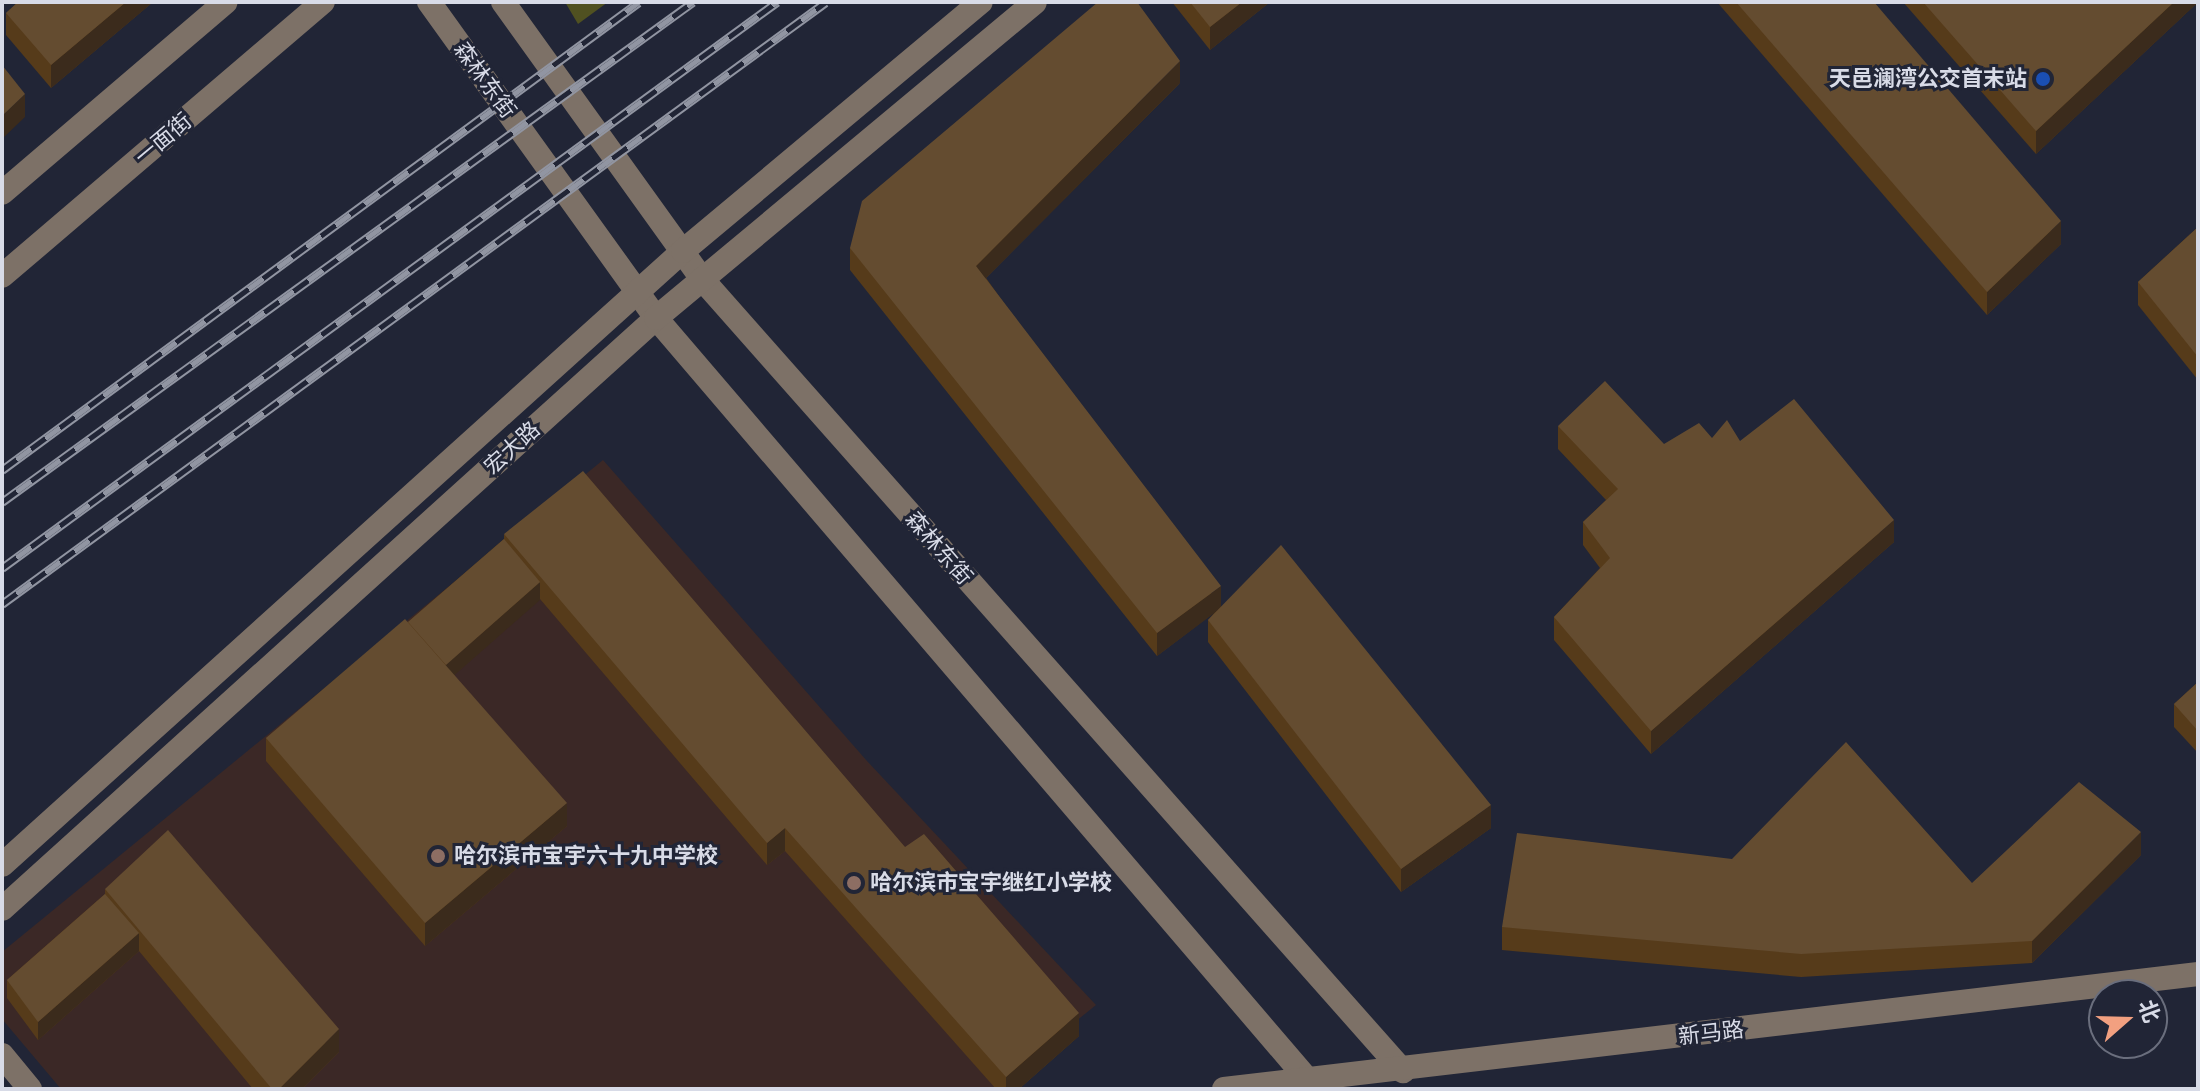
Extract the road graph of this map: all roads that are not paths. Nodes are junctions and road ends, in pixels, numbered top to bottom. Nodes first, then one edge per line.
1 (226, 2) edge
2 (323, 2) edge
3 (429, 2) edge
4 (503, 2) edge
5 (981, 2) edge
6 (1035, 2) edge
7 (2, 193) edge
8 (683, 251) junction
9 (2, 276) edge
10 (702, 279) junction
11 (637, 291) junction
12 (656, 318) junction
13 (2, 865) edge
14 (2, 909) edge
15 (2198, 974) edge
16 (2, 1055) edge
17 (1403, 1071) junction
18 (1308, 1080) junction
19 (30, 1089) edge
20 (1224, 1089) edge

1 - 7 street
2 - 9 street, 一面街
3 - 11 street, 森林东街
4 - 8 street, 森林东街
5 - 8 street, 宏大路
6 - 10 street, 宏大路
8 - 10 street, 森林东街
8 - 11 street, 宏大路
10 - 12 street, 宏大路
10 - 17 street, 森林东街
11 - 12 street, 森林东街
11 - 13 street, 宏大路
12 - 14 street, 宏大路
12 - 18 street, 森林东街
15 - 17 street, 新马路
16 - 19 street
17 - 18 street, 新马路
18 - 20 street, 新马路

